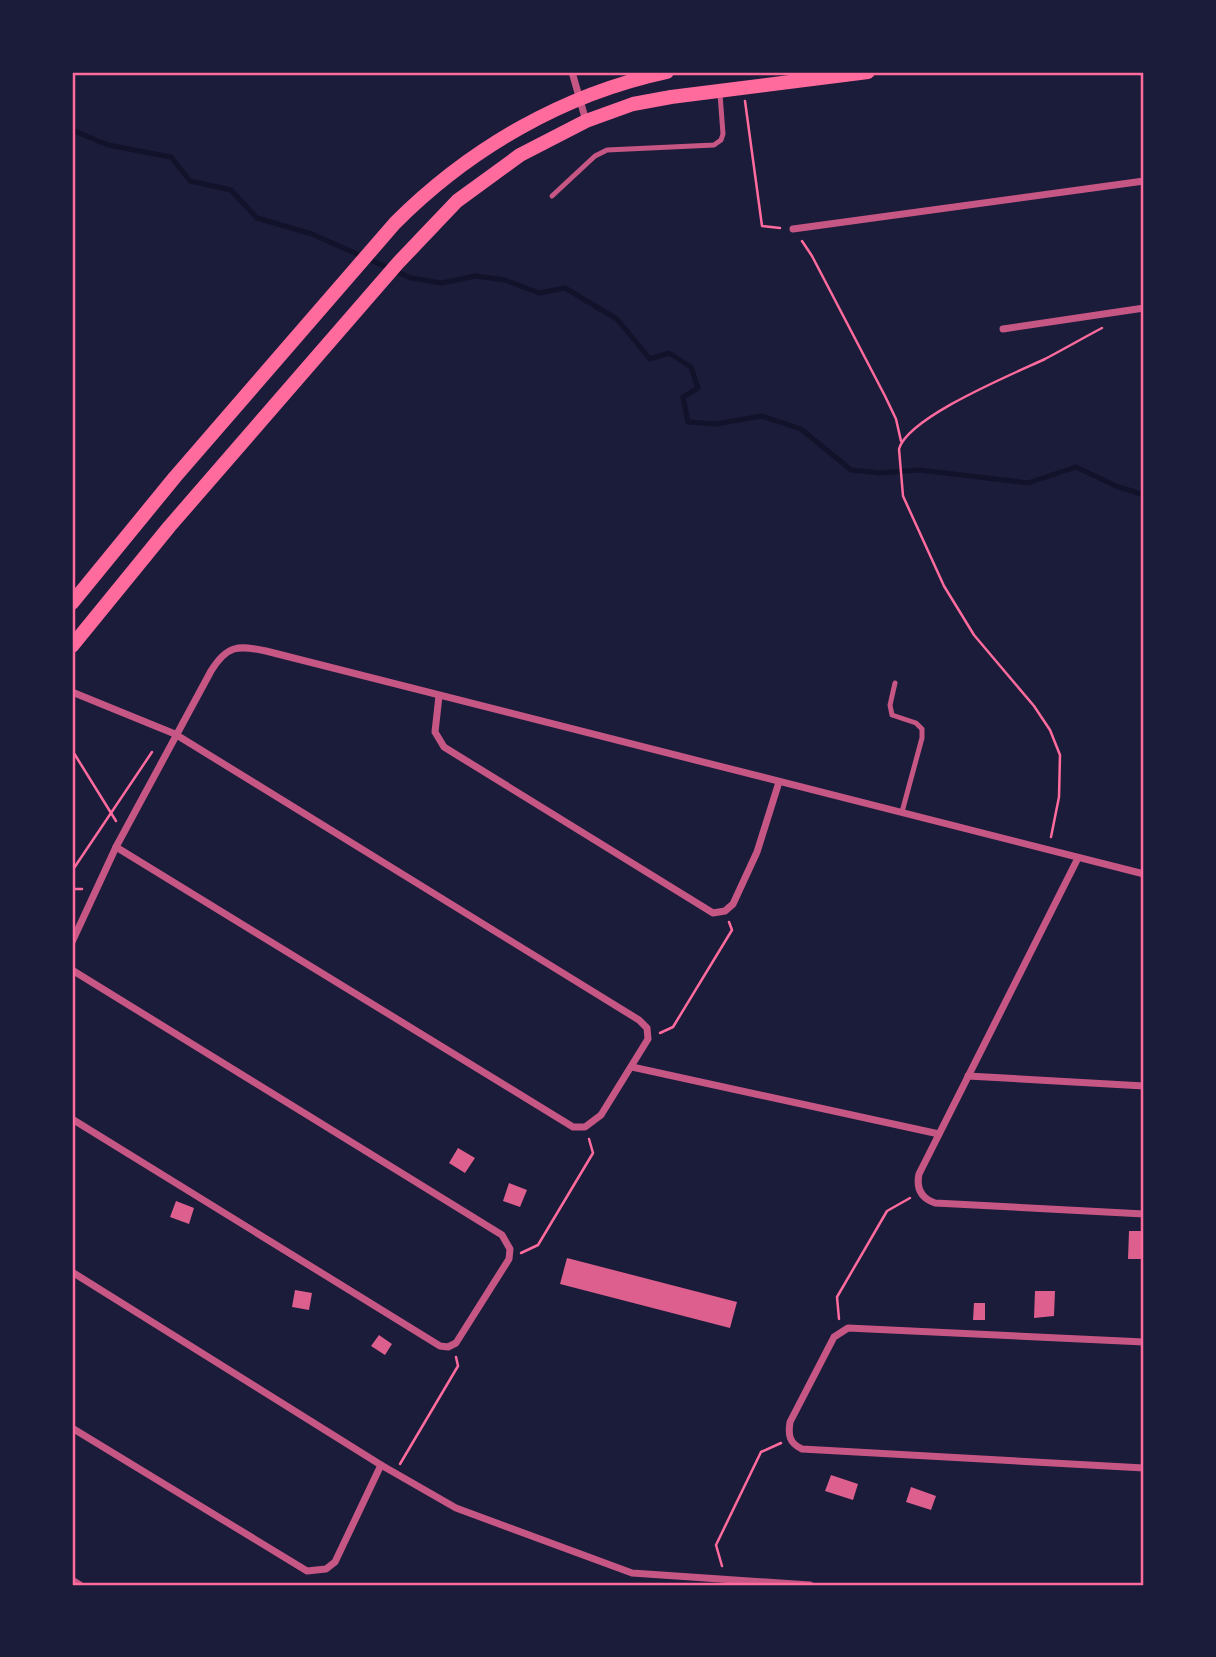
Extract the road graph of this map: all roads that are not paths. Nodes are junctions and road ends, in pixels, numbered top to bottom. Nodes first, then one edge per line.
1 (572, 72) edge
2 (667, 72) edge
3 (868, 72) edge
4 (720, 91) junction
5 (578, 98) junction
6 (586, 121) junction
7 (1144, 181) edge
8 (552, 196) dead end
9 (793, 229) road end
10 (1144, 308) edge
11 (1003, 328) dead end
12 (72, 603) edge
13 (72, 646) edge
14 (895, 683) dead end
15 (72, 692) edge
16 (439, 696) junction
17 (175, 734) junction
18 (779, 782) junction
19 (902, 812) junction
20 (116, 847) junction
21 (1078, 858) junction
22 (1144, 874) edge
23 (72, 942) edge
24 (72, 970) edge
25 (632, 1067) junction
26 (968, 1076) junction
27 (1144, 1086) edge
28 (72, 1119) edge
29 (939, 1134) junction
30 (1144, 1214) edge
31 (72, 1272) edge
32 (1144, 1342) edge
33 (72, 1428) edge
34 (381, 1465) junction
35 (1144, 1468) edge
36 (72, 1580) edge
37 (80, 1585) edge
38 (810, 1585) edge

1 - 5 street
2 - 5 main road
3 - 4 main road
4 - 6 main road
4 - 8 lane
5 - 6 street
5 - 12 main road
6 - 13 main road
7 - 9 street
10 - 11 street
14 - 19 lane
15 - 17 street
16 - 17 street
16 - 18 street
16 - 18 street
17 - 20 street
17 - 25 street
18 - 19 street
19 - 21 street
20 - 23 street
20 - 25 street
21 - 22 street
21 - 26 street
24 - 28 street
25 - 29 street
26 - 27 street
26 - 29 street
29 - 30 street
31 - 34 street
32 - 35 street
33 - 34 street
34 - 38 street
36 - 37 street

